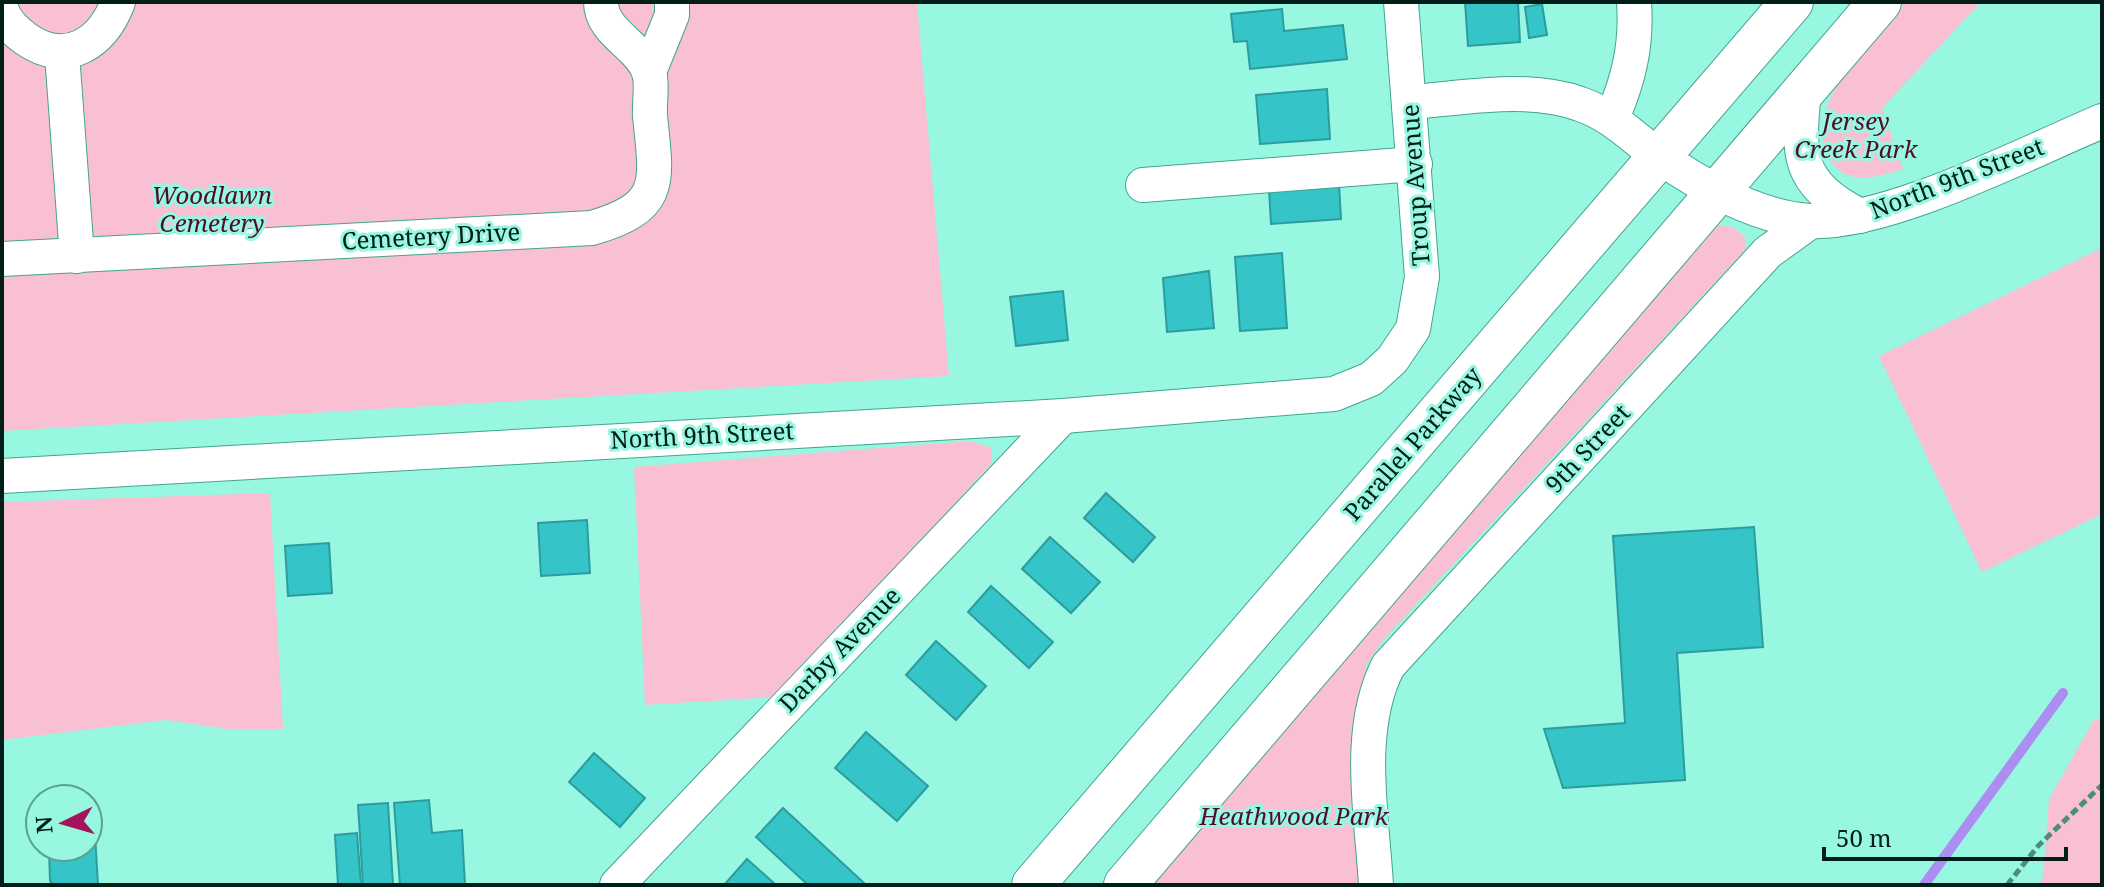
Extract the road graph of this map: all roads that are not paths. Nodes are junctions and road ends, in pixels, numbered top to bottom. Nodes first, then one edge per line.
1 (118, 2) edge
2 (601, 2) edge
3 (672, 2) edge
4 (1401, 2) edge
5 (1634, 2) edge
6 (1792, 2) edge
7 (1880, 2) edge
8 (2, 11) edge
9 (62, 54) junction
10 (649, 72) junction
11 (1804, 88) junction
12 (1411, 102) junction
13 (1612, 118) junction
14 (2102, 121) edge
15 (1660, 157) junction
16 (1415, 164) junction
17 (1143, 185) dead end
18 (1718, 190) junction
19 (1860, 216) junction
20 (1811, 221) junction
21 (77, 256) junction
22 (2, 259) edge
23 (1392, 360) joint
24 (1063, 416) junction
25 (2, 476) edge
26 (617, 885) edge
27 (1033, 885) edge
28 (1125, 885) edge
29 (1376, 885) edge

1 - 9 street
2 - 10 street
3 - 10 street, Cemetery Drive
4 - 12 street, Troup Avenue
5 - 13 street
6 - 15 main road, Parallel Parkway
7 - 11 main road
8 - 9 street
9 - 21 street
10 - 21 street, Cemetery Drive
11 - 18 main road
11 - 19 street
12 - 13 street
12 - 16 street, Troup Avenue
13 - 15 street
14 - 19 street, North 9th Street
15 - 18 street
15 - 27 main road, Parallel Parkway
16 - 17 street
16 - 23 street, Troup Avenue
18 - 20 street, North 9th Street
18 - 28 main road
19 - 20 street, North 9th Street
20 - 29 street, 9th Street
21 - 22 street, Cemetery Drive
23 - 24 street, North 9th Street
24 - 25 street, North 9th Street
24 - 26 street, Darby Avenue

